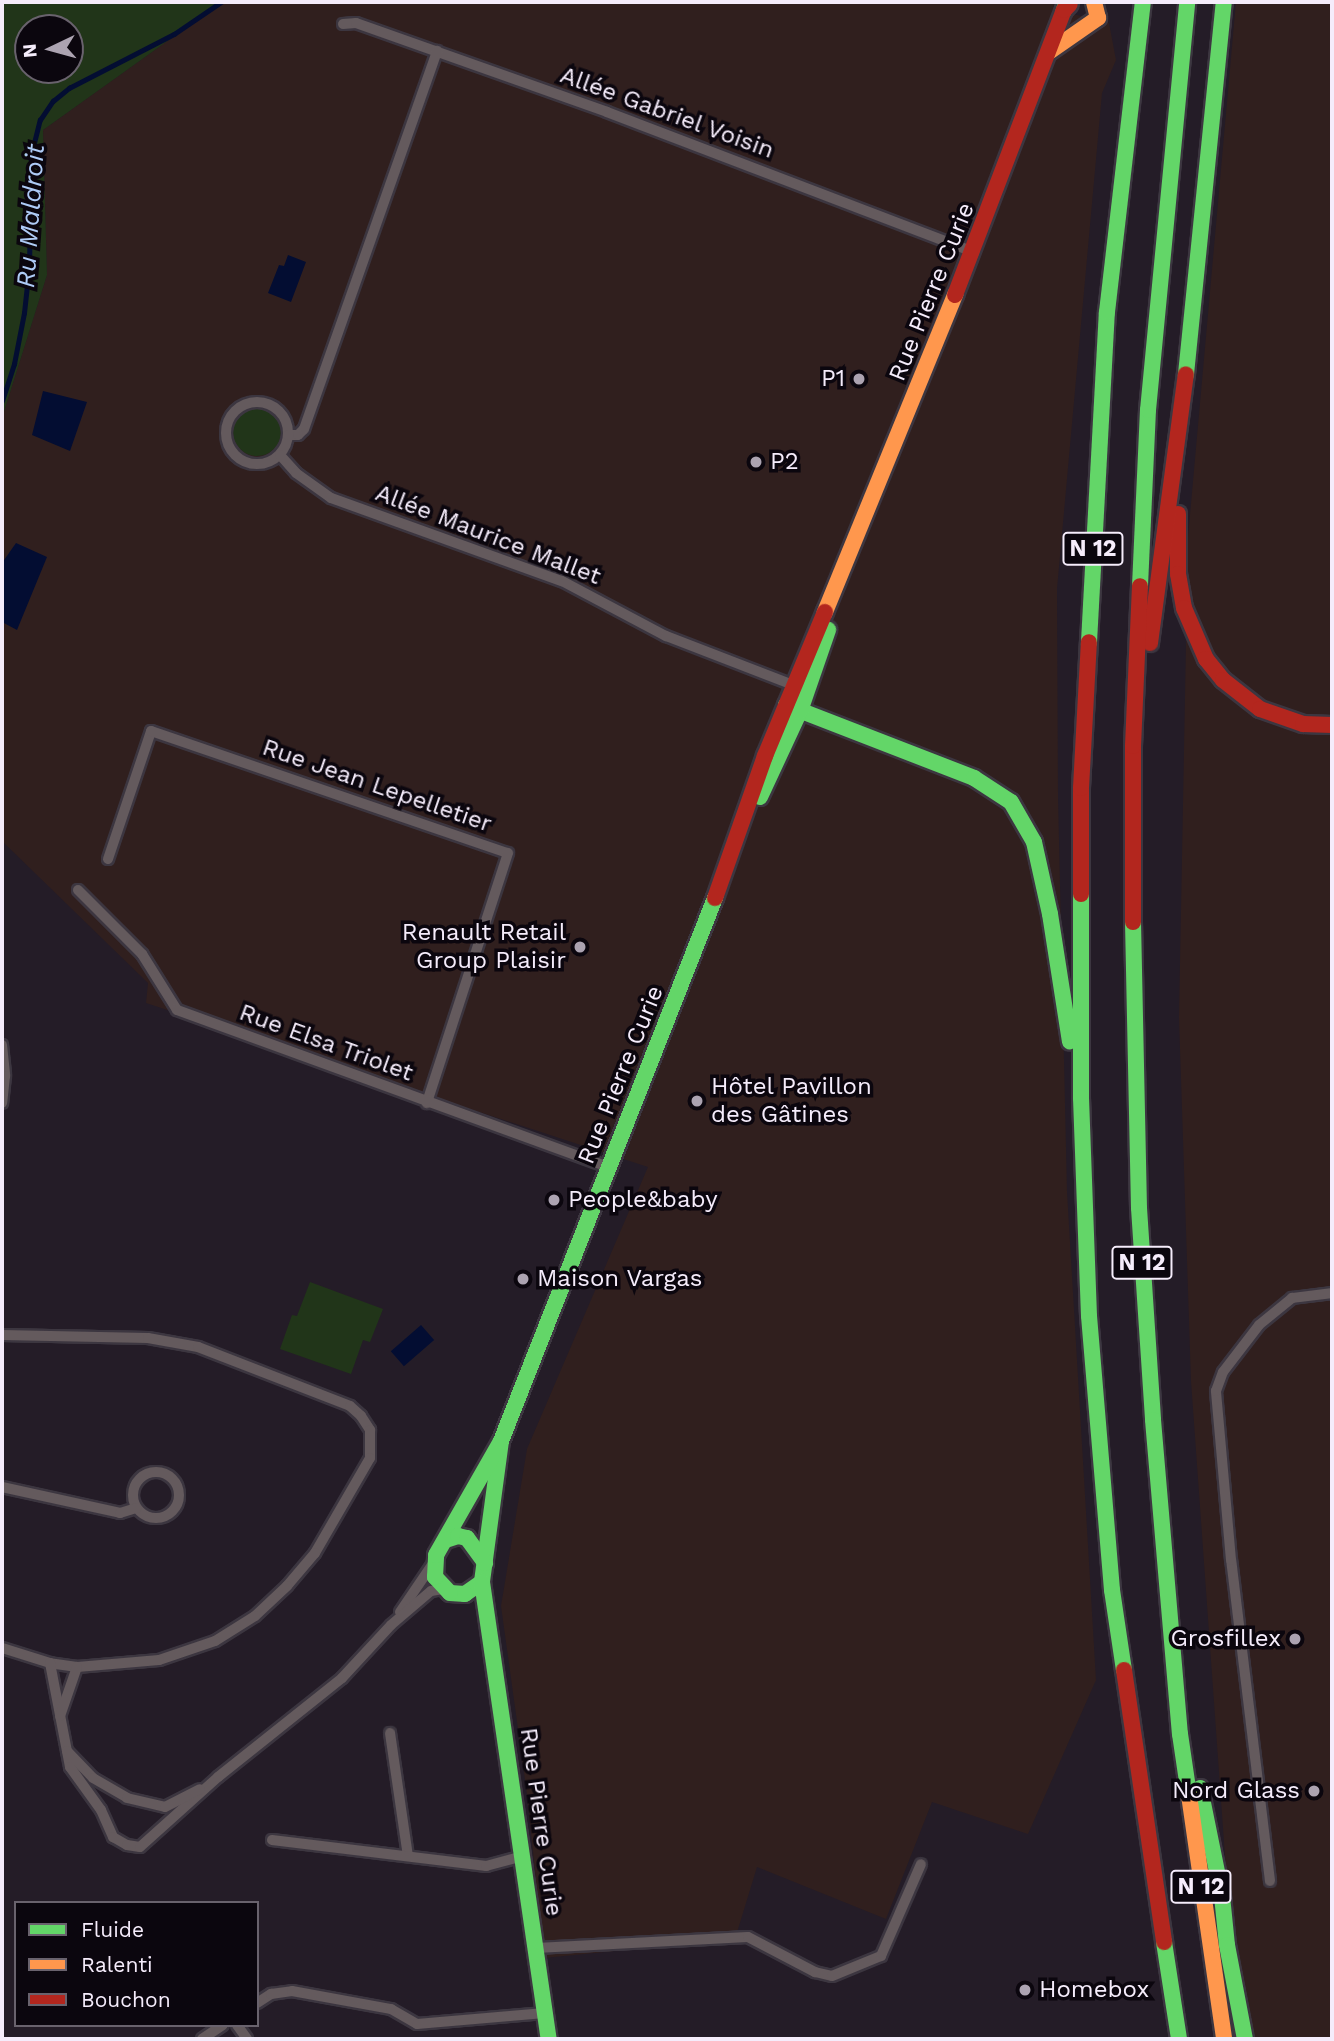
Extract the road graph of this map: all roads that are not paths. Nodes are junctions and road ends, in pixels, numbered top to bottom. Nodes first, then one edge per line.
1 (1094, 2) edge
2 (1143, 2) edge
3 (1187, 2) edge
4 (1224, 2) edge
5 (1067, 5) edge
6 (343, 24) dead end
7 (437, 51) junction
8 (1049, 52) junction
9 (974, 251) junction
10 (1184, 395) junction
11 (288, 435) junction
12 (280, 455) junction
13 (801, 688) junction
14 (793, 708) junction
15 (1332, 725) edge
16 (1133, 791) junction
17 (108, 859) dead end
18 (78, 890) dead end
19 (2, 1045) edge
20 (1082, 1098) junction
21 (427, 1103) junction
22 (2, 1104) edge
23 (608, 1167) junction
24 (1332, 1293) edge
25 (2, 1335) edge
26 (501, 1441) junction
27 (2, 1487) edge
28 (136, 1508) junction
29 (446, 1540) junction
30 (434, 1562) junction
31 (485, 1564) junction
32 (482, 1582) junction
33 (443, 1589) junction
34 (465, 1594) junction
35 (487, 1612) junction
36 (391, 1625) junction
37 (2, 1648) edge
38 (50, 1663) junction
39 (77, 1667) junction
40 (60, 1716) junction
41 (390, 1733) dead end
42 (1180, 1734) junction
43 (64, 1747) junction
44 (212, 1783) junction
45 (272, 1840) dead end
46 (408, 1856) junction
47 (523, 1856) junction
48 (921, 1864) dead end
49 (1269, 1881) dead end
50 (536, 1948) junction
51 (259, 2002) edge
52 (545, 2013) junction
53 (1176, 2017) junction
54 (550, 2039) edge
55 (1171, 2039) edge
56 (1180, 2039) edge
57 (1224, 2039) edge
58 (1245, 2039) edge

1 - 8 main road
2 - 20 main road, N 12
3 - 16 main road, N 12
4 - 10 main road
5 - 8 main road, Rue Pierre Curie
6 - 7 street, Allée Gabriel Voisin
7 - 9 street, Allée Gabriel Voisin
7 - 11 street
8 - 9 main road, Rue Pierre Curie
9 - 13 main road, Rue Pierre Curie
10 - 15 main road
10 - 16 main road
11 - 12 street
11 - 12 street
12 - 13 street, Allée Maurice Mallet
13 - 14 main road, Rue Pierre Curie
14 - 20 main road
14 - 23 main road, Rue Pierre Curie
16 - 42 main road, N 12
17 - 21 street, Rue Jean Lepelletier
18 - 21 street, Rue Elsa Triolet
19 - 22 street
20 - 53 main road, N 12
21 - 23 street, Rue Elsa Triolet
23 - 26 main road, Rue Pierre Curie
24 - 49 street
25 - 39 street
26 - 29 main road, Rue Pierre Curie
26 - 31 main road, Rue Pierre Curie
27 - 28 street
28 - 28 street
29 - 30 main road, Rue Pierre Curie
29 - 31 main road
30 - 33 main road
30 - 36 street
31 - 32 main road, Rue Pierre Curie
32 - 34 main road
32 - 35 main road, Rue Pierre Curie
33 - 34 main road
33 - 36 street
34 - 35 main road
35 - 47 main road, Rue Pierre Curie
36 - 44 street
37 - 38 street
38 - 39 street
38 - 40 street
39 - 40 street
40 - 43 street
41 - 46 street
42 - 57 main road, N 12
42 - 58 main road
43 - 44 street
43 - 44 street
45 - 46 street
46 - 47 street
47 - 50 main road, Rue Pierre Curie
48 - 50 street
50 - 52 main road, Rue Pierre Curie
51 - 52 street
52 - 54 main road, Rue Pierre Curie
53 - 55 main road
53 - 56 main road, N 12

